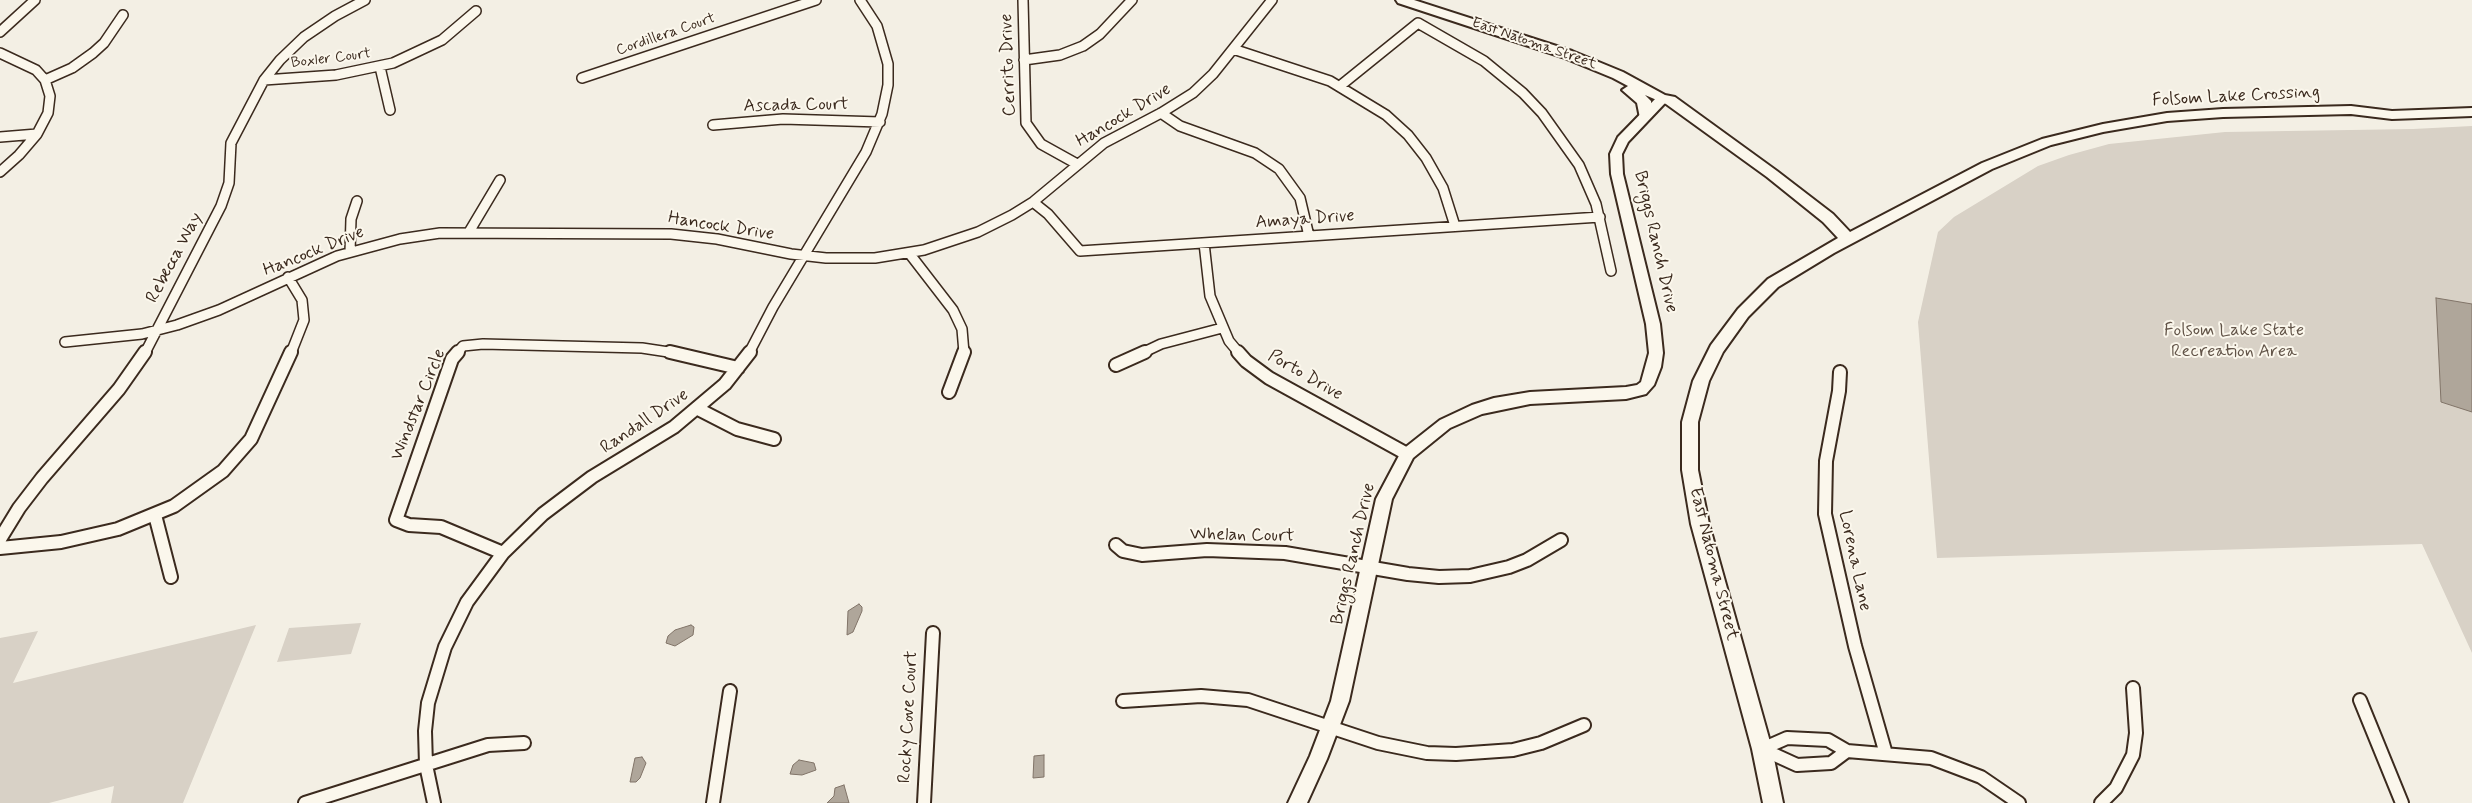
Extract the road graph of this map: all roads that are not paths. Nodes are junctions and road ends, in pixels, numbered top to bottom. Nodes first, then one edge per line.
1 (35, 0) edge
2 (343, 0) edge
3 (365, 0) edge
4 (816, 0) edge
5 (860, 0) edge
6 (1023, 0) edge
7 (1132, 0) edge
8 (1272, 0) edge
9 (1402, 0) edge
10 (352, 7) junction
11 (476, 11) dead end
12 (123, 16) dead end
13 (0, 32) edge
14 (1233, 49) junction
15 (0, 53) edge
16 (1567, 54) junction
17 (1024, 60) junction
18 (380, 67) junction
19 (582, 78) dead end
20 (45, 80) junction
21 (264, 80) junction
22 (1340, 86) junction
23 (1662, 99) junction
24 (2472, 104) edge
25 (390, 110) dead end
26 (2351, 110) junction
27 (2472, 112) edge
28 (1161, 113) junction
29 (1646, 115) junction
30 (880, 122) junction
31 (713, 125) dead end
32 (37, 134) junction
33 (0, 137) edge
34 (1077, 164) junction
35 (0, 172) edge
36 (500, 180) dead end
37 (357, 201) dead end
38 (1033, 202) junction
39 (1600, 217) junction
40 (1454, 226) junction
41 (469, 232) junction
42 (1309, 236) junction
43 (1848, 239) junction
44 (1204, 243) junction
45 (350, 252) junction
46 (909, 253) junction
47 (803, 256) junction
48 (1611, 271) dead end
49 (288, 278) junction
50 (1222, 328) junction
51 (156, 331) junction
52 (64, 342) dead end
53 (1116, 365) dead end
54 (738, 368) junction
55 (1840, 372) dead end
56 (949, 392) dead end
57 (698, 409) junction
58 (774, 439) dead end
59 (1407, 454) junction
60 (155, 514) junction
61 (0, 539) edge
62 (1561, 540) dead end
63 (1116, 545) dead end
64 (0, 548) edge
65 (503, 553) junction
66 (1370, 567) junction
67 (171, 577) dead end
68 (933, 633) dead end
69 (2133, 688) dead end
70 (730, 690) dead end
71 (2360, 700) dead end
72 (1123, 702) dead end
73 (1584, 726) dead end
74 (1331, 727) junction
75 (524, 743) dead end
76 (1762, 749) junction
77 (1847, 752) junction
78 (1886, 754) junction
79 (426, 765) junction
80 (305, 803) edge
81 (434, 803) edge
82 (713, 803) edge
83 (924, 803) edge
84 (1297, 803) edge
85 (1773, 803) edge
86 (2019, 803) edge
87 (2102, 803) edge
88 (2402, 803) edge

1 - 13 street
2 - 10 street
3 - 10 street, Rebecca Way
4 - 19 street, Cordillera Court
5 - 30 street, Randall Drive
6 - 17 street, Cerrito Drive
7 - 17 street
8 - 14 street, Hancock Drive
9 - 16 main road, East Natoma Street
10 - 21 street, Rebecca Way
11 - 18 street, Boxler Court
12 - 20 street
14 - 22 street
14 - 28 street, Hancock Drive
15 - 20 street
16 - 23 main road, East Natoma Street
16 - 29 main road
17 - 34 street, Cerrito Drive
18 - 21 street, Boxler Court
18 - 25 street
20 - 32 street
21 - 51 street, Rebecca Way
22 - 39 street
22 - 40 street
23 - 29 street, Briggs Ranch Drive
23 - 43 main road, East Natoma Street
24 - 26 main road, Folsom Lake Crossing
26 - 27 main road, Folsom Lake Crossing
26 - 43 main road, Folsom Lake Crossing
28 - 34 street, Hancock Drive
28 - 42 street
29 - 59 street, Briggs Ranch Drive
30 - 31 street, Ascada Court
30 - 47 street, Randall Drive
32 - 33 street
32 - 35 street
34 - 38 street, Hancock Drive
36 - 41 street
37 - 45 street
38 - 44 street, Amaya Drive
38 - 46 street, Hancock Drive
39 - 40 street, Amaya Drive
39 - 48 street
40 - 42 street, Amaya Drive
41 - 45 street, Hancock Drive
41 - 47 street, Hancock Drive
42 - 44 street, Amaya Drive
43 - 76 main road, East Natoma Street
44 - 50 street, Porto Drive
45 - 49 street, Hancock Drive
46 - 47 street, Hancock Drive
46 - 56 street
47 - 54 street, Randall Drive
49 - 51 street, Hancock Drive
49 - 60 street
50 - 53 street
50 - 59 street, Porto Drive
51 - 52 street, Hancock Drive
51 - 61 street, Rebecca Way
54 - 57 street, Randall Drive
54 - 65 street, Windstar Circle
55 - 78 street, Lorena Lane
57 - 58 street
57 - 65 street, Randall Drive
59 - 66 street, Briggs Ranch Drive
60 - 64 street
60 - 67 street
62 - 66 street, Whelan Court
63 - 66 street, Whelan Court
65 - 79 street, Randall Drive
66 - 74 street, Briggs Ranch Drive
68 - 83 street, Rocky Cove Court
69 - 87 street
70 - 82 street
71 - 88 street
72 - 74 street
73 - 74 street
74 - 84 street, Briggs Ranch Drive
75 - 79 street
76 - 77 street
76 - 77 street
76 - 85 main road, East Natoma Street
77 - 78 street
78 - 86 street
79 - 80 street
79 - 81 street, Randall Drive

